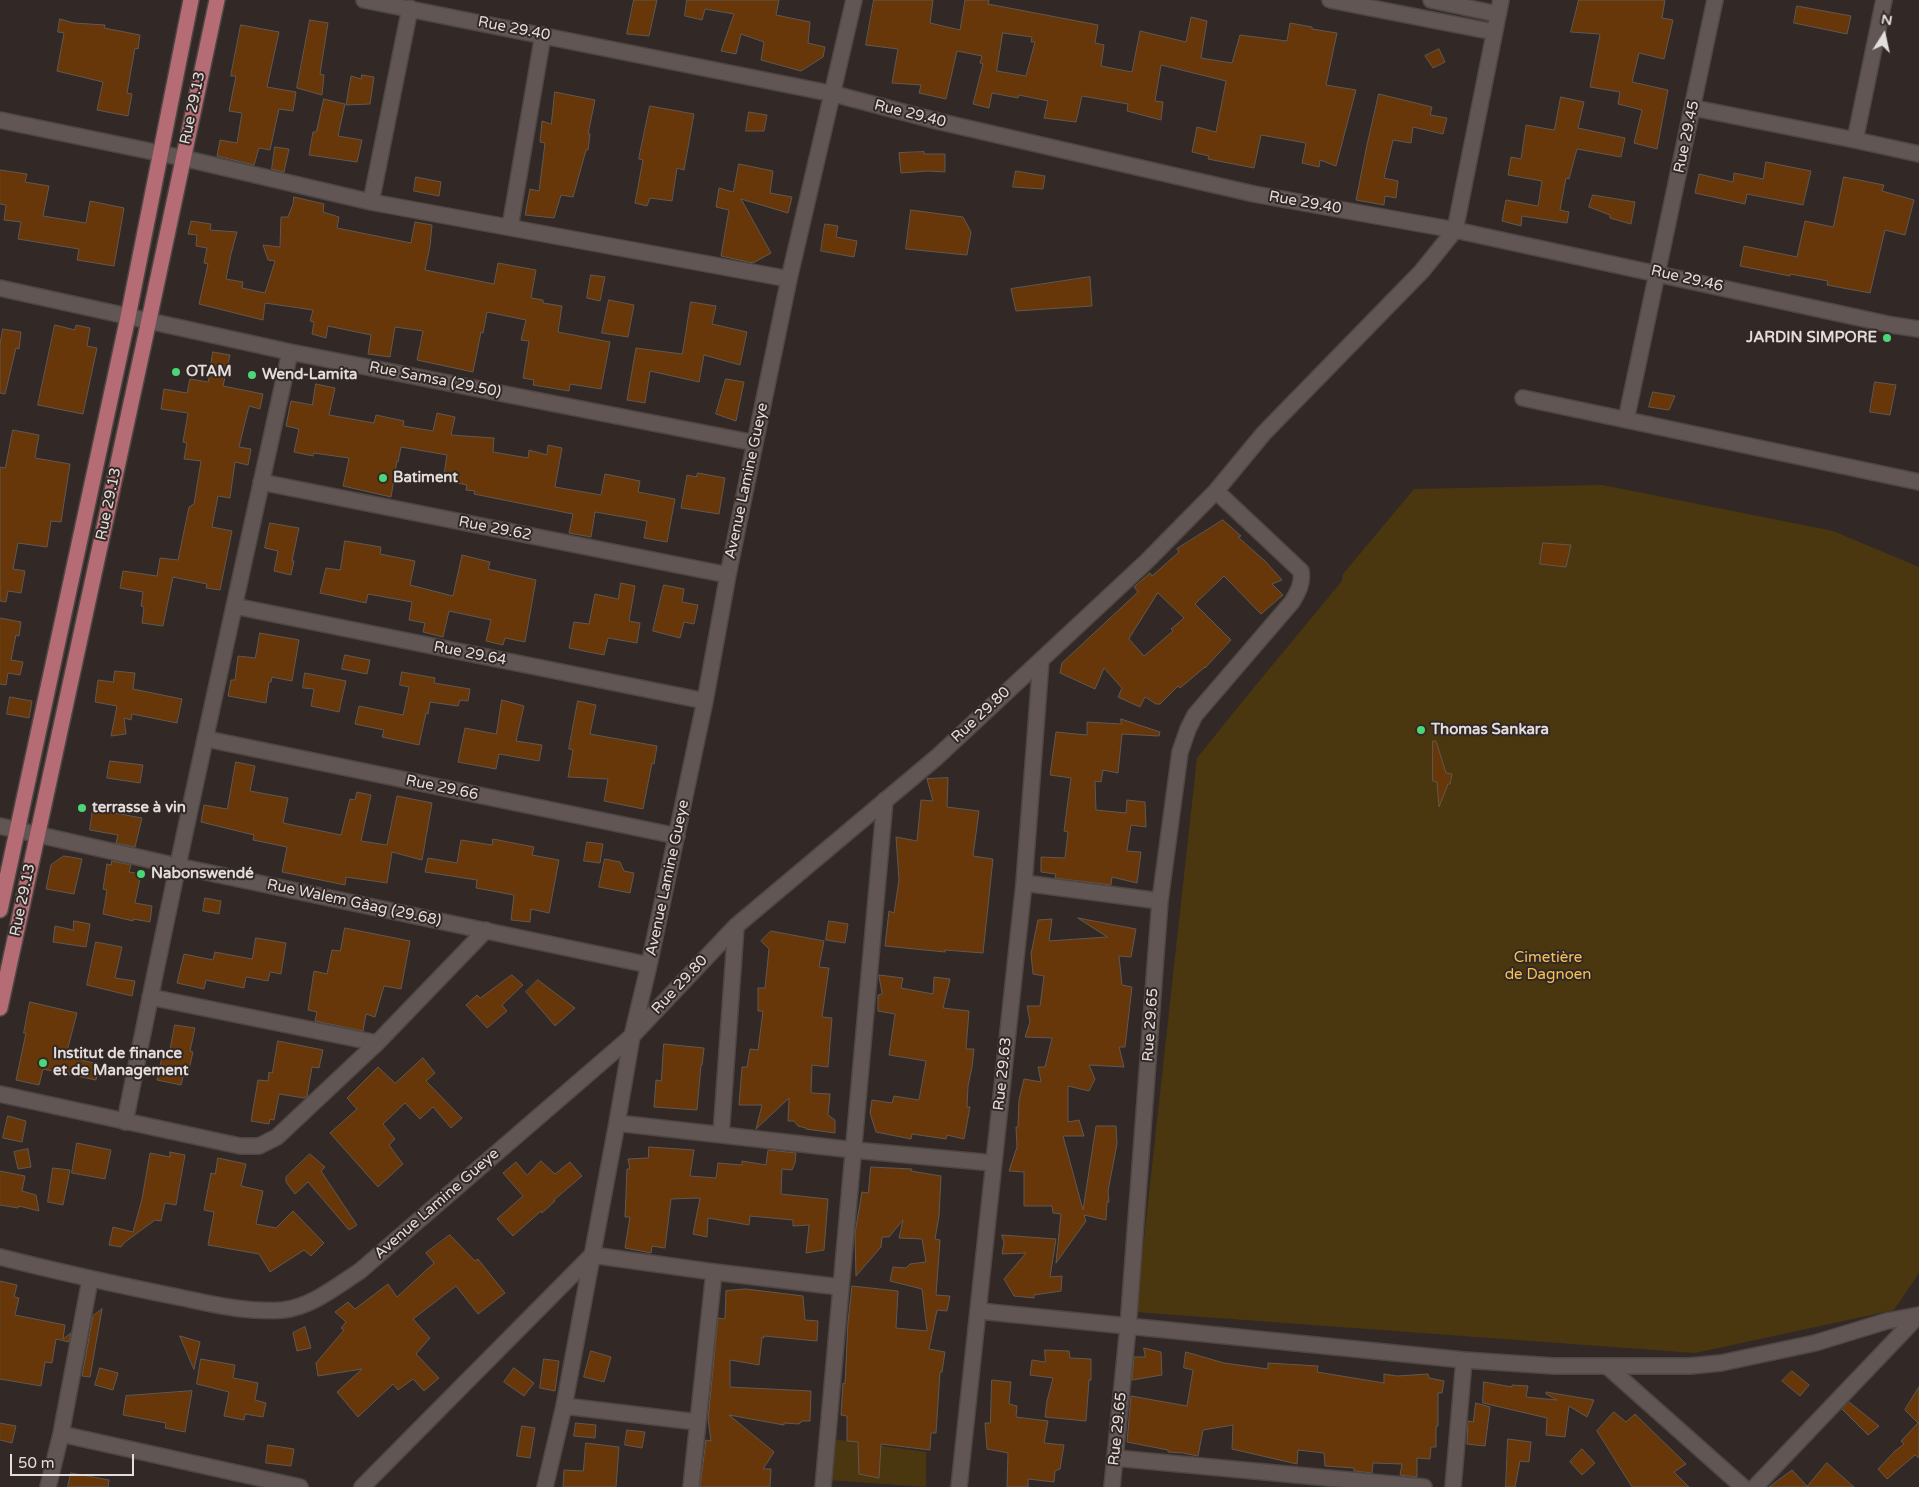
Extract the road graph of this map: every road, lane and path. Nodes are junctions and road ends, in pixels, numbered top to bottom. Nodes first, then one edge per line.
1 (190, 0) edge
2 (216, 0) edge
3 (364, 0) edge
4 (854, 0) edge
5 (1330, 0) edge
6 (1431, 0) edge
7 (1715, 0) edge
8 (1884, 0) edge
9 (1483, 5) edge
10 (1499, 7) edge
11 (410, 8) junction
12 (1494, 32) junction
13 (543, 35) junction
14 (834, 94) junction
15 (1694, 108) junction
16 (0, 120) edge
17 (1855, 140) junction
18 (160, 154) junction
19 (1919, 154) edge
20 (183, 158) junction
21 (371, 202) junction
22 (510, 227) junction
23 (1455, 230) junction
24 (1659, 273) junction
25 (789, 279) junction
26 (0, 288) edge
27 (128, 317) junction
28 (149, 320) junction
29 (1919, 329) edge
30 (290, 352) junction
31 (1523, 398) dead end
32 (1626, 420) junction
33 (755, 443) junction
34 (261, 482) junction
35 (1919, 482) edge
36 (1216, 491) junction
37 (728, 575) junction
38 (234, 606) junction
39 (1042, 660) junction
40 (705, 701) junction
41 (207, 738) junction
42 (885, 800) junction
43 (0, 826) edge
44 (18, 829) junction
45 (38, 834) junction
46 (677, 836) junction
47 (177, 866) junction
48 (1024, 883) junction
49 (1160, 901) junction
50 (0, 910) edge
51 (736, 926) junction
52 (486, 930) junction
53 (649, 965) junction
54 (150, 997) junction
55 (0, 1008) edge
56 (632, 1036) junction
57 (377, 1044) junction
58 (0, 1094) edge
59 (125, 1122) junction
60 (617, 1123) junction
61 (721, 1135) junction
62 (854, 1150) junction
63 (993, 1163) junction
64 (592, 1255) junction
65 (0, 1257) edge
66 (714, 1272) junction
67 (90, 1280) junction
68 (840, 1286) junction
69 (978, 1311) junction
70 (1919, 1315) edge
71 (1128, 1327) junction
72 (1464, 1360) junction
73 (1608, 1367) junction
74 (564, 1406) junction
75 (697, 1422) junction
76 (61, 1434) junction
77 (1115, 1458) junction
78 (48, 1487) edge
79 (300, 1487) edge
80 (362, 1487) edge
81 (545, 1487) edge
82 (691, 1487) edge
83 (823, 1487) edge
84 (959, 1487) edge
85 (1112, 1487) edge
86 (1424, 1487) edge
87 (1453, 1487) edge
88 (1743, 1487) edge
89 (1755, 1487) edge

1 - 18 main road, Rue 29.13
2 - 20 main road, Rue 29.13
3 - 11 street, Rue 29.40
4 - 14 street, Avenue Lamine Gueye
5 - 12 street
6 - 9 street
7 - 15 street, Rue 29.45
8 - 17 street
9 - 10 street
10 - 12 street
11 - 13 street, Rue 29.40
11 - 21 street
12 - 23 street
13 - 14 street, Rue 29.40
13 - 22 street
14 - 23 street, Rue 29.40
14 - 25 street, Avenue Lamine Gueye
15 - 17 street
15 - 24 street, Rue 29.45
16 - 18 street
17 - 19 street
18 - 20 street
18 - 27 main road, Rue 29.13
20 - 21 street
20 - 28 main road, Rue 29.13
21 - 22 street
22 - 25 street
23 - 24 street, Rue 29.46
23 - 36 street, Rue 29.80
24 - 29 street, Rue 29.46
24 - 32 street, Rue 29.45
25 - 33 street, Avenue Lamine Gueye
26 - 27 street, Rue Samsa (29.50)
27 - 28 street, Rue Samsa (29.50)
27 - 44 main road, Rue 29.13
28 - 30 street, Rue Samsa (29.50)
28 - 45 main road, Rue 29.13
30 - 33 street, Rue Samsa (29.50)
30 - 34 street
31 - 32 street
32 - 35 street
33 - 37 street, Avenue Lamine Gueye
34 - 37 street, Rue 29.62
34 - 38 street
36 - 39 street, Rue 29.80
36 - 49 street, Rue 29.65
37 - 40 street, Avenue Lamine Gueye
38 - 40 street, Rue 29.64
38 - 41 street
39 - 42 street, Rue 29.80
39 - 48 street, Rue 29.63
40 - 46 street, Avenue Lamine Gueye
41 - 46 street, Rue 29.66
41 - 47 street
42 - 51 street, Rue 29.80
42 - 62 street
43 - 44 street, Rue Walem Gâag (29.68)
44 - 45 street, Rue Walem Gâag (29.68)
44 - 50 main road, Rue 29.13
45 - 47 street, Rue Walem Gâag (29.68)
45 - 55 main road, Rue 29.13
46 - 53 street, Avenue Lamine Gueye
47 - 52 street, Rue Walem Gâag (29.68)
47 - 54 street
48 - 49 street
48 - 63 street, Rue 29.63
49 - 71 street, Rue 29.65
51 - 56 street, Rue 29.80
51 - 61 street
52 - 53 street, Rue Walem Gâag (29.68)
52 - 57 street
53 - 56 street, Avenue Lamine Gueye
54 - 57 street
54 - 59 street
56 - 60 street
56 - 67 street, Avenue Lamine Gueye
57 - 59 street
58 - 59 street
60 - 61 street
60 - 64 street
61 - 62 street
62 - 63 street
62 - 68 street
63 - 69 street, Rue 29.63
64 - 66 street
64 - 74 street
64 - 80 street
65 - 67 street, Avenue Lamine Gueye
66 - 68 street
66 - 75 street
67 - 76 street
68 - 83 street
69 - 71 street
69 - 84 street, Rue 29.63
70 - 73 street
70 - 89 street
71 - 72 street
71 - 77 street, Rue 29.65
72 - 73 street
72 - 87 street
73 - 88 street
74 - 75 street
74 - 81 street
75 - 82 street
76 - 78 street
76 - 79 street
77 - 85 street, Rue 29.65
77 - 86 street

